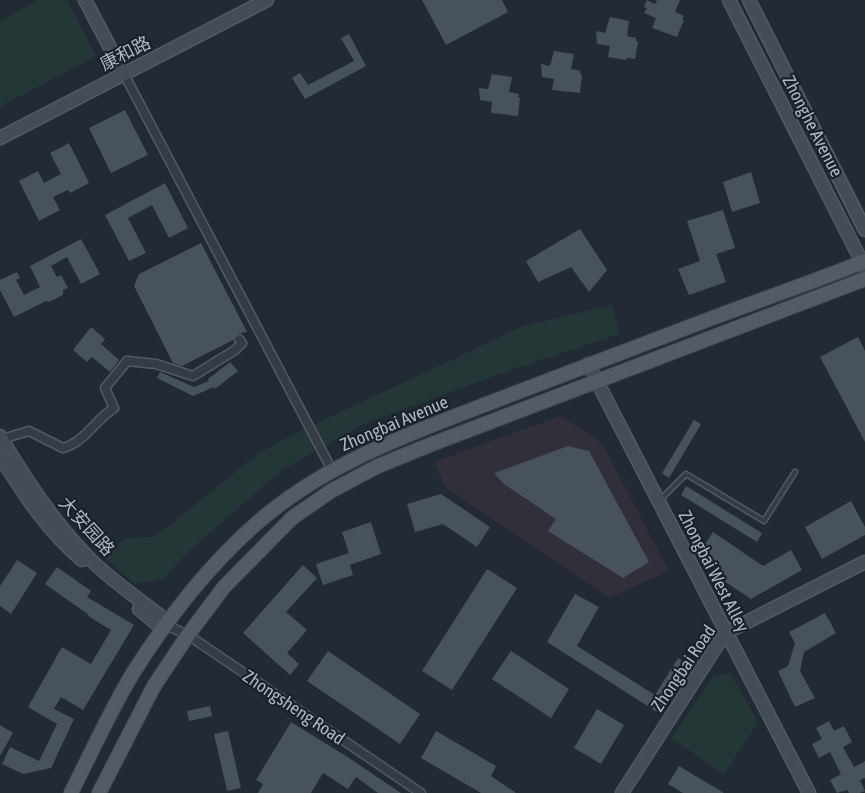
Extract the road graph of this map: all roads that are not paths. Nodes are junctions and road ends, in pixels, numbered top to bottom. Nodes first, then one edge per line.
1 (86, 0) edge
2 (267, 0) edge
3 (729, 0) edge
4 (748, 0) edge
5 (124, 74) junction
6 (0, 138) edge
7 (865, 230) edge
8 (864, 264) edge
9 (865, 279) edge
10 (239, 339) dead end
11 (588, 364) junction
12 (596, 381) junction
13 (1, 438) edge
14 (0, 456) edge
15 (332, 470) junction
16 (795, 472) dead end
17 (658, 501) junction
18 (865, 562) edge
19 (166, 626) junction
20 (725, 633) junction
21 (188, 635) junction
22 (70, 793) edge
23 (99, 793) edge
24 (421, 793) edge
25 (622, 793) edge
26 (809, 793) edge

1 - 5 street
2 - 5 street, 康和路
3 - 8 street, Zhonghe Avenue
4 - 7 street, Zhonghe Avenue
5 - 6 street, 康和路
5 - 15 street
8 - 11 main road, Zhongbai Avenue
9 - 12 main road, Zhongbai Avenue
10 - 13 street
11 - 12 street, Zhongbai West Alley
11 - 15 main road, Zhongbai Avenue
12 - 17 street, Zhongbai West Alley
12 - 21 main road, Zhongbai Avenue
13 - 19 street, 大安园路
14 - 19 street
15 - 19 main road, Zhongbai Avenue
16 - 17 lane
17 - 20 street, Zhongbai West Alley
18 - 20 street, Zhongbai Road
19 - 21 street, Zhongsheng Road
19 - 22 main road, Zhongbai Avenue
20 - 25 street, Zhongbai Road
20 - 26 street, Zhongbai West Alley
21 - 23 main road, Zhongbai Avenue
21 - 24 street, Zhongsheng Road

